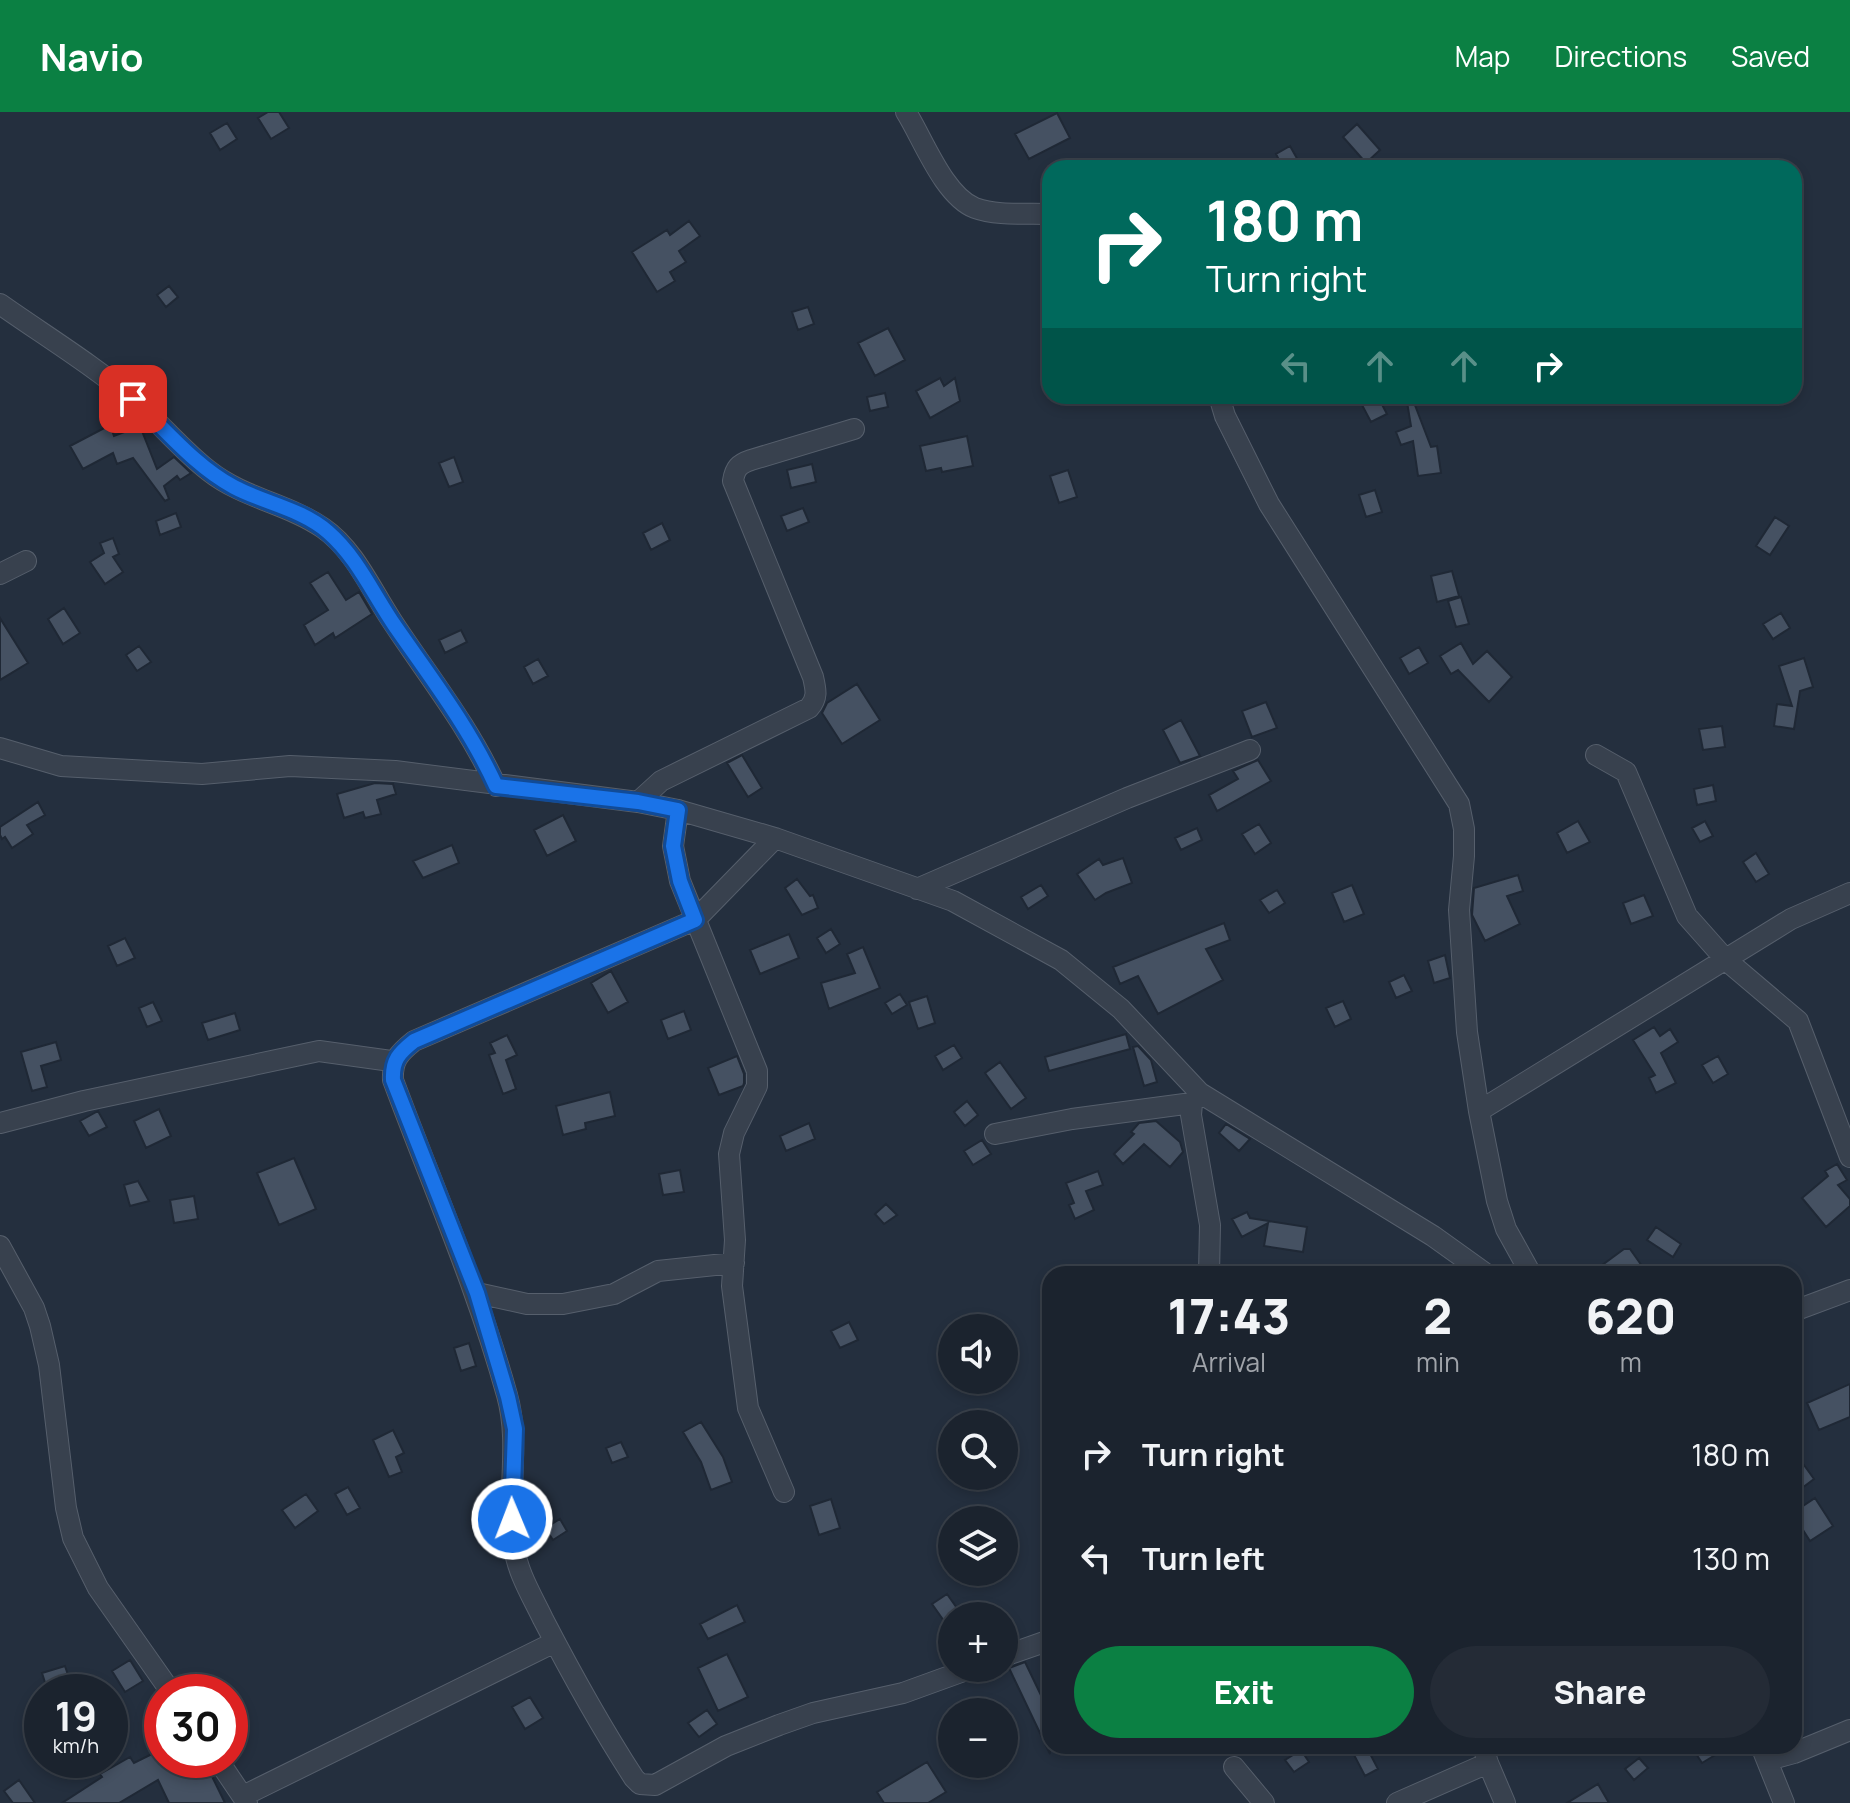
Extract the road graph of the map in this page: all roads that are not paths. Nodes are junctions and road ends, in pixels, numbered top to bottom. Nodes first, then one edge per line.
1 (906, 112) edge
2 (1042, 214) edge
3 (0, 304) edge
4 (1221, 404) edge
5 (854, 429) dead end
6 (26, 561) dead end
7 (0, 574) edge
8 (0, 748) edge
9 (1250, 750) dead end
10 (1596, 755) dead end
11 (496, 786) junction
12 (638, 802) junction
13 (678, 810) junction
14 (775, 838) junction
15 (917, 889) junction
16 (1850, 893) edge
17 (695, 920) junction
18 (1726, 960) junction
19 (393, 1065) junction
20 (1196, 1098) junction
21 (1479, 1111) junction
22 (0, 1123) edge
23 (995, 1134) dead end
24 (1850, 1157) edge
25 (0, 1246) edge
26 (734, 1263) junction
27 (1209, 1266) edge
28 (1475, 1266) edge
29 (1527, 1266) edge
30 (1850, 1290) edge
31 (477, 1293) junction
32 (1802, 1308) edge
33 (784, 1492) dead end
34 (555, 1642) junction
35 (1042, 1643) edge
36 (1018, 1651) edge
37 (158, 1674) edge
38 (938, 1680) edge
39 (1850, 1730) edge
40 (1802, 1750) edge
41 (1486, 1754) edge
42 (1765, 1754) edge
43 (1234, 1767) dead end
44 (230, 1778) edge
45 (245, 1800) edge
46 (1264, 1803) edge
47 (1397, 1803) edge
48 (1505, 1803) edge
49 (1784, 1803) edge

1 - 2 street
3 - 11 street
4 - 21 street
5 - 12 street
6 - 7 street
8 - 11 street
9 - 15 street
10 - 18 street
11 - 12 street
12 - 13 street
13 - 14 street
13 - 17 street
14 - 15 street
14 - 17 street
15 - 20 street
16 - 18 street
17 - 19 street
17 - 26 street
18 - 21 street
18 - 24 street
19 - 22 street
19 - 31 street
20 - 23 street
20 - 27 street
20 - 28 street
21 - 29 street
25 - 37 street
26 - 31 street
26 - 33 street
30 - 32 street
31 - 34 street
34 - 38 street
34 - 45 street
35 - 36 street
39 - 40 street
41 - 47 street
41 - 48 street
42 - 49 street
43 - 46 street
44 - 45 street

